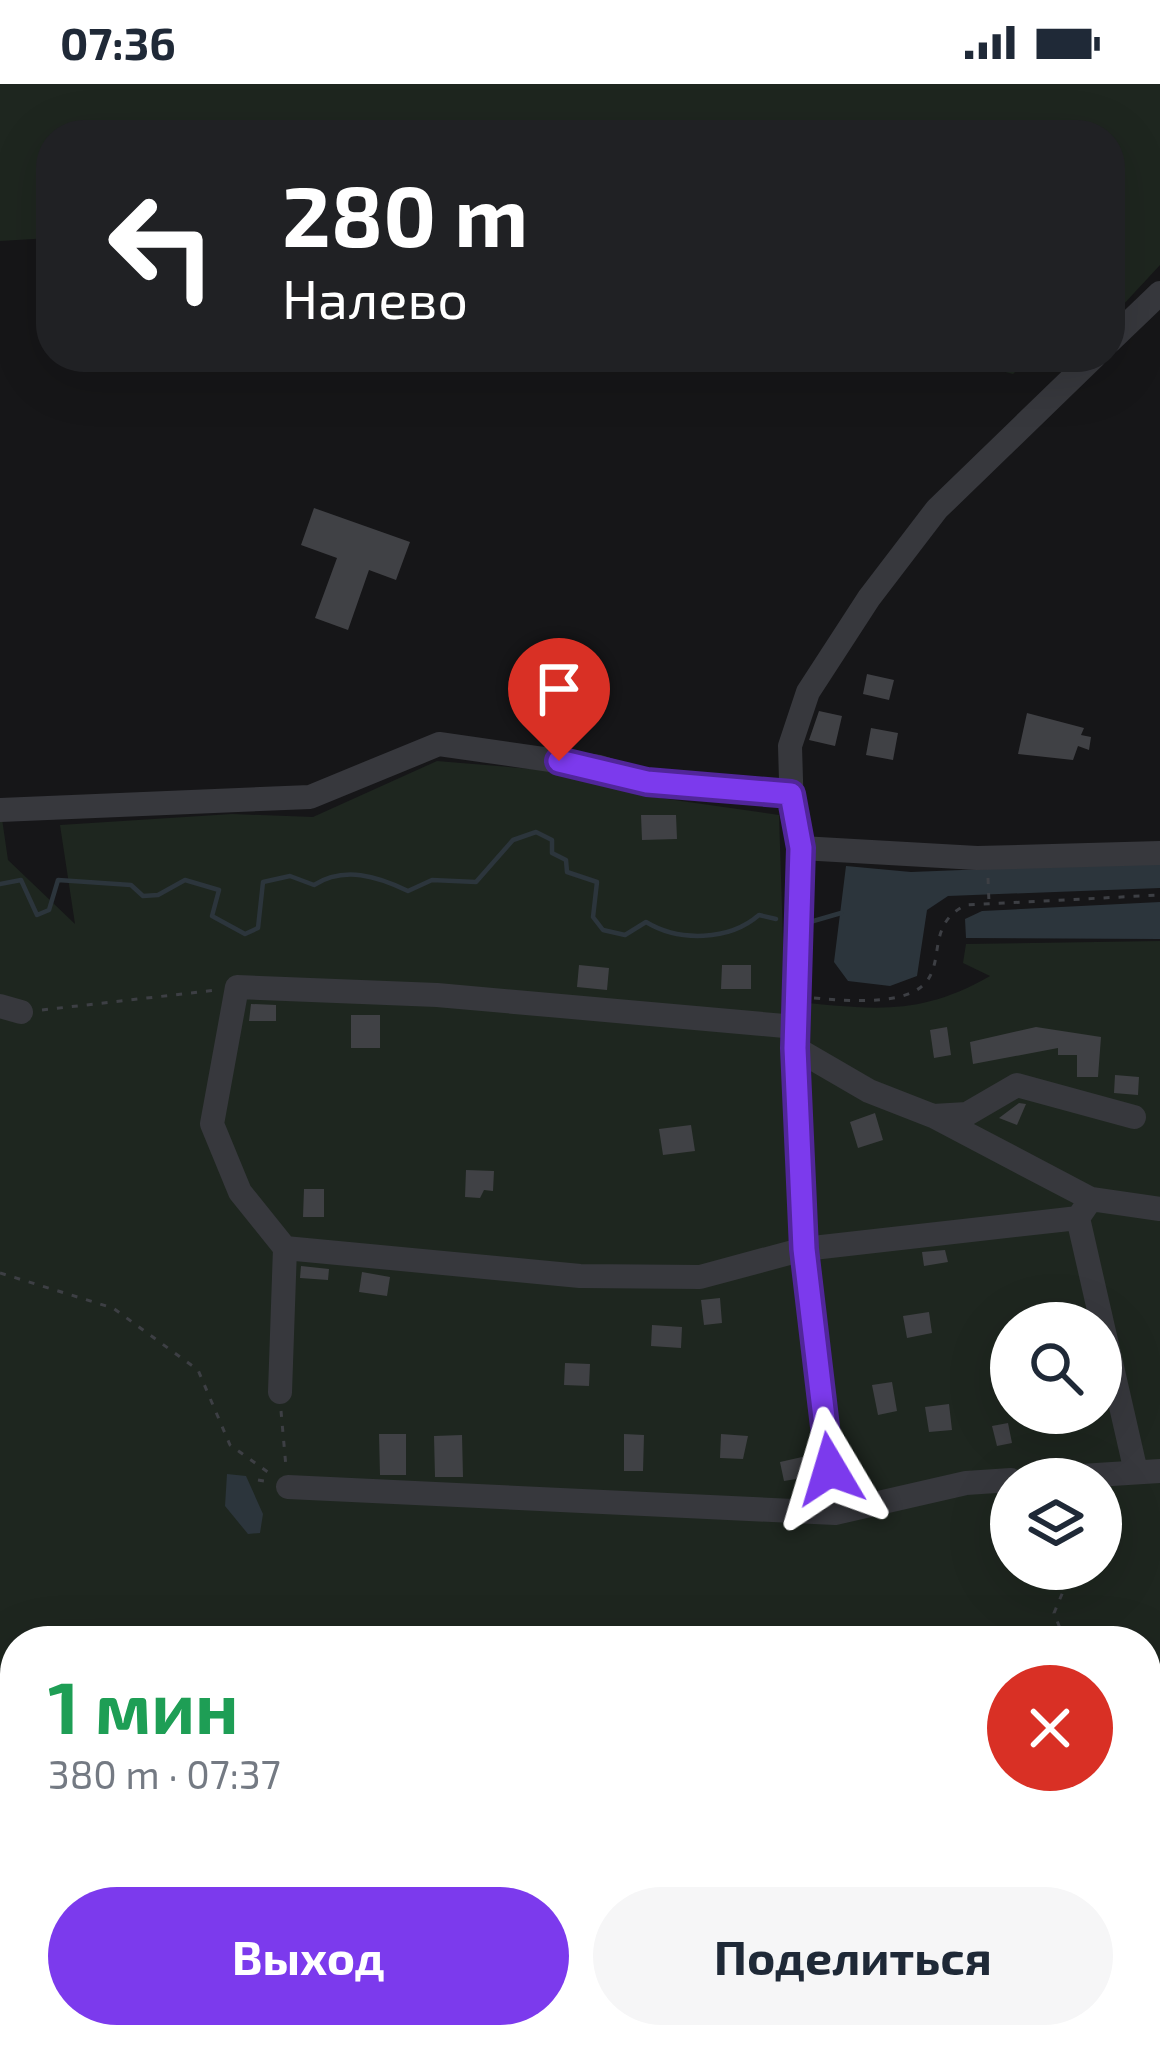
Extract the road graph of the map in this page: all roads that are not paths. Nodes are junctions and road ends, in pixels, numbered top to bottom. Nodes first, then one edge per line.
1 (1160, 292) edge
2 (1125, 326) edge
3 (1079, 372) edge
4 (791, 794) junction
5 (0, 810) edge
6 (801, 848) junction
7 (1160, 853) edge
8 (795, 1037) junction
9 (934, 1116) junction
10 (1134, 1117) dead end
11 (1085, 1209) junction
12 (1160, 1209) edge
13 (285, 1248) junction
14 (804, 1249) junction
15 (280, 1392) road end
16 (1148, 1472) edge
17 (990, 1481) edge
18 (288, 1486) road end
19 (835, 1513) junction

1 - 2 street
3 - 4 street
4 - 5 street
4 - 6 street
6 - 7 street
6 - 8 street
8 - 9 street
8 - 13 street
8 - 14 street
9 - 10 street
9 - 11 street
11 - 12 street
11 - 14 street
11 - 16 street
13 - 14 street
13 - 15 street
14 - 19 street
17 - 19 street
18 - 19 street

